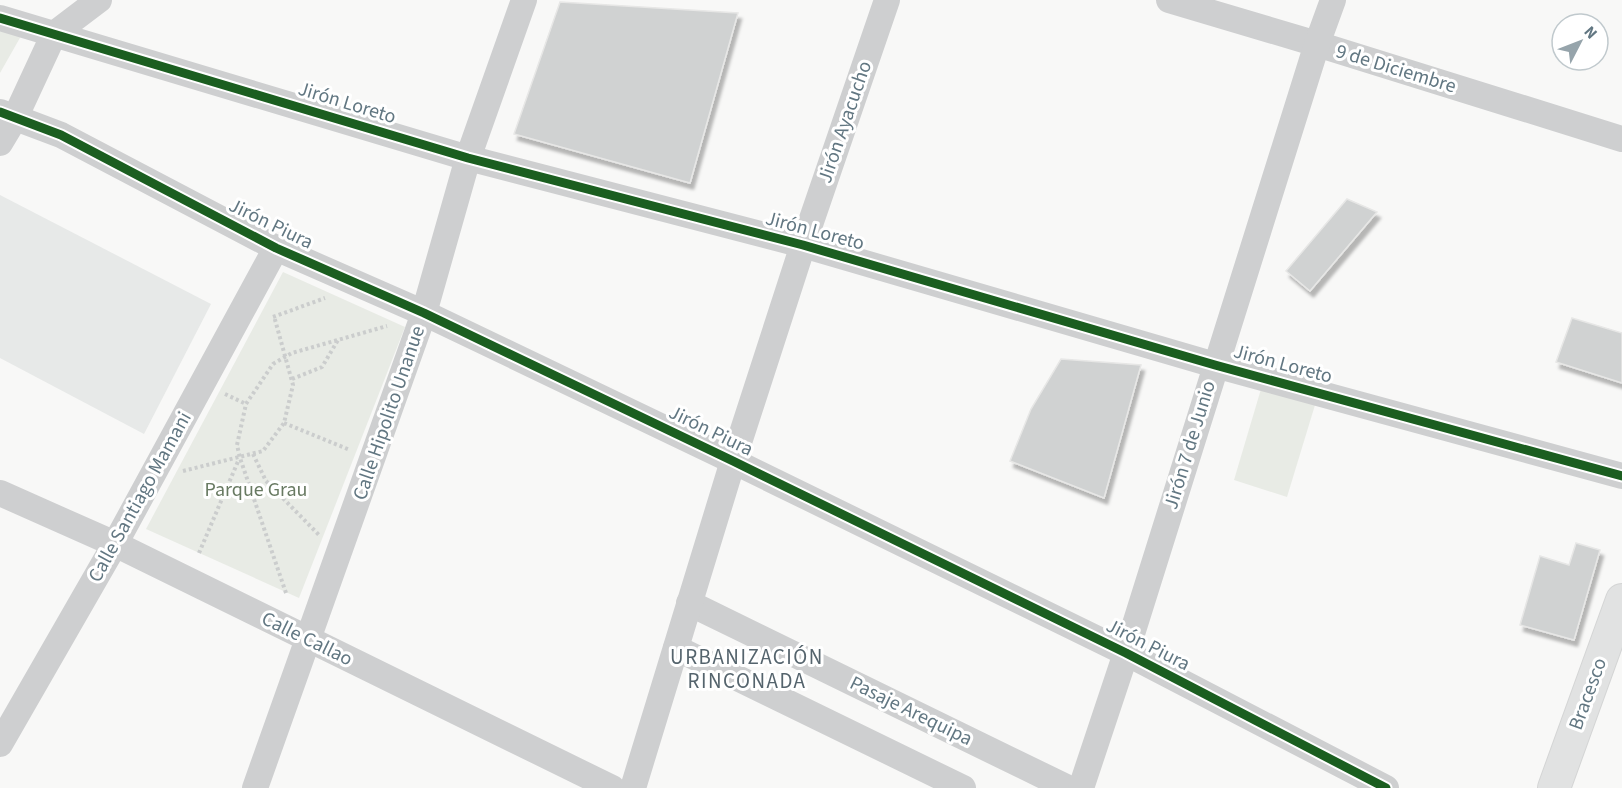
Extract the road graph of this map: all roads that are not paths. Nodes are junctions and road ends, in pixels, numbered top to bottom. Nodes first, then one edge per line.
1 (99, 0) edge
2 (524, 0) edge
3 (887, 0) edge
4 (1169, 0) edge
5 (1333, 0) edge
6 (0, 18) edge
7 (54, 34) junction
8 (1317, 44) junction
9 (7, 115) edge
10 (1622, 140) edge
11 (0, 143) edge
12 (468, 158) junction
13 (803, 245) junction
14 (276, 248) junction
15 (424, 313) junction
16 (1215, 365) junction
17 (733, 461) junction
18 (1622, 476) edge
19 (0, 493) edge
20 (115, 544) junction
21 (1622, 600) edge
22 (689, 603) junction
23 (309, 640) junction
24 (676, 648) junction
25 (1126, 653) junction
26 (0, 744) edge
27 (255, 788) edge
28 (612, 788) edge
29 (633, 788) edge
30 (963, 788) edge
31 (1068, 788) edge
32 (1082, 788) edge
33 (1386, 788) edge
34 (1554, 788) edge

1 - 7 street
2 - 12 street, Calle Hipolito Unanue
3 - 13 street, Jirón Ayacucho
4 - 8 street, 9 de Diciembre
5 - 8 street, Jirón 7 de Junio
6 - 7 street, Jirón Loreto
7 - 9 street
7 - 12 street, Jirón Loreto
8 - 10 street, 9 de Diciembre
8 - 16 street, Jirón 7 de Junio
9 - 11 street
9 - 14 street, Jirón Piura
12 - 13 street, Jirón Loreto
12 - 15 street, Calle Hipolito Unanue
13 - 16 street, Jirón Loreto
13 - 17 street, Jirón Ayacucho
14 - 15 street, Jirón Piura
14 - 20 street, Calle Santiago Mamani
15 - 17 street, Jirón Piura
15 - 23 street, Calle Hipolito Unanue
16 - 18 street, Jirón Loreto
16 - 25 street, Jirón 7 de Junio
17 - 22 street, Jirón Ayacucho
17 - 25 street, Jirón Piura
19 - 20 street, Calle Callao
20 - 23 street, Calle Callao
20 - 26 street, Calle Santiago Mamani
21 - 34 main road, Bracesco
22 - 24 street, Jirón Ayacucho
22 - 31 street, Pasaje Arequipa
23 - 27 street, Calle Hipolito Unanue
23 - 28 street, Calle Callao
24 - 29 street, Jirón Ayacucho
24 - 30 street
25 - 32 street, Jirón 7 de Junio
25 - 33 street, Jirón Piura

